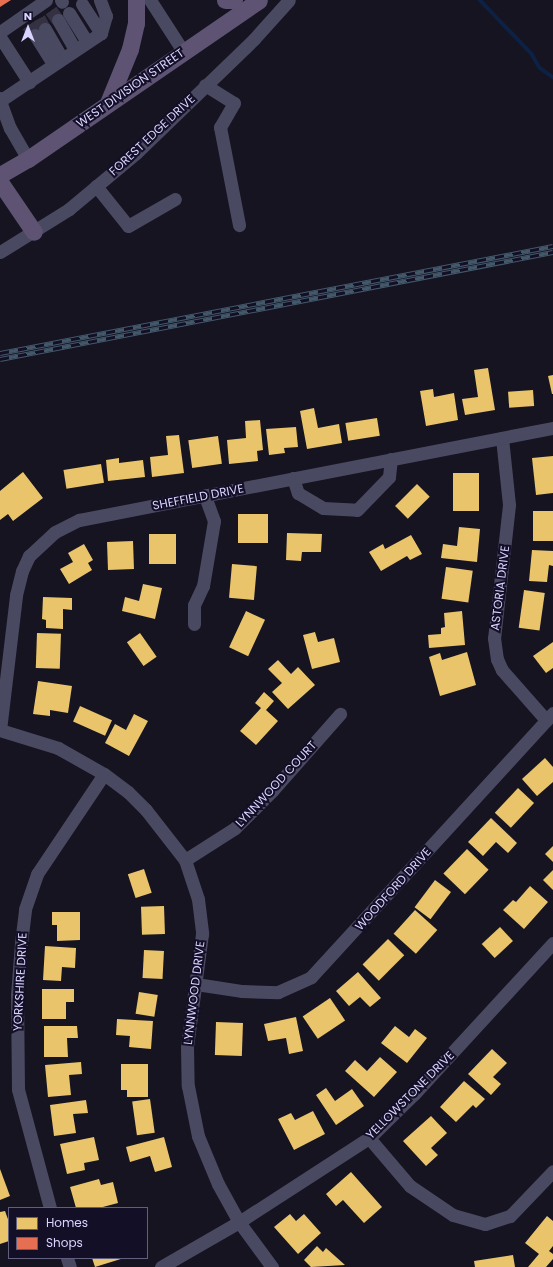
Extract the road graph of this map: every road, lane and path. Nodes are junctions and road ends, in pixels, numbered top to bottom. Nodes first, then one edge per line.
1 (100, 0) edge
2 (136, 0) edge
3 (150, 0) edge
4 (225, 0) edge
5 (234, 0) edge
6 (258, 0) edge
7 (289, 0) edge
8 (82, 4) dead end
9 (64, 5) edge
10 (50, 7) edge
11 (34, 22) junction
12 (0, 32) edge
13 (101, 34) junction
14 (0, 37) edge
15 (87, 42) junction
16 (75, 50) junction
17 (183, 51) junction
18 (58, 61) junction
19 (29, 82) junction
20 (205, 85) junction
21 (0, 100) edge
22 (108, 103) junction
23 (28, 159) junction
24 (0, 175) edge
25 (0, 182) edge
26 (96, 186) junction
27 (175, 199) dead end
28 (239, 225) dead end
29 (34, 232) junction
30 (0, 252) edge
31 (553, 428) edge
32 (502, 438) junction
33 (391, 460) junction
34 (293, 478) junction
35 (205, 496) junction
36 (194, 624) dead end
37 (340, 714) dead end
38 (550, 716) edge
39 (0, 730) edge
40 (104, 774) junction
41 (185, 860) junction
42 (553, 943) edge
43 (196, 984) junction
44 (369, 1138) junction
45 (553, 1171) edge
46 (50, 1207) edge
47 (239, 1222) junction
48 (161, 1267) edge
49 (272, 1267) edge

1 - 13 street
2 - 22 main road
3 - 17 street
4 - 5 main road
6 - 17 main road, WEST DIVISION STREET
7 - 20 street, FOREST EDGE DRIVE
8 - 13 street
9 - 15 street
10 - 11 street
10 - 16 street
11 - 12 street
11 - 18 street
13 - 15 street
14 - 19 street
15 - 16 street
16 - 18 street
17 - 22 main road, WEST DIVISION STREET
18 - 19 street
19 - 21 street
20 - 26 street, FOREST EDGE DRIVE
20 - 28 street
21 - 23 street
22 - 23 main road, WEST DIVISION STREET
23 - 24 main road, WEST DIVISION STREET
25 - 29 main road
26 - 27 street
26 - 29 street, FOREST EDGE DRIVE
29 - 30 street, FOREST EDGE DRIVE
31 - 32 street, SHEFFIELD DRIVE
32 - 33 street, SHEFFIELD DRIVE
32 - 38 street, ASTORIA DRIVE
33 - 34 street, SHEFFIELD DRIVE
33 - 34 street
34 - 35 street, SHEFFIELD DRIVE
35 - 36 street
35 - 39 street, SHEFFIELD DRIVE
37 - 41 street, LYNNWOOD COURT
38 - 43 street, WOODFORD DRIVE
39 - 40 street, LYNNWOOD DRIVE
40 - 41 street, LYNNWOOD DRIVE
40 - 46 street, YORKSHIRE DRIVE
41 - 43 street, LYNNWOOD DRIVE
42 - 44 street, YELLOWSTONE DRIVE
43 - 47 street, LYNNWOOD DRIVE
44 - 45 street
44 - 47 street, YELLOWSTONE DRIVE
47 - 48 street, YELLOWSTONE DRIVE
47 - 49 street, LYNNWOOD DRIVE

